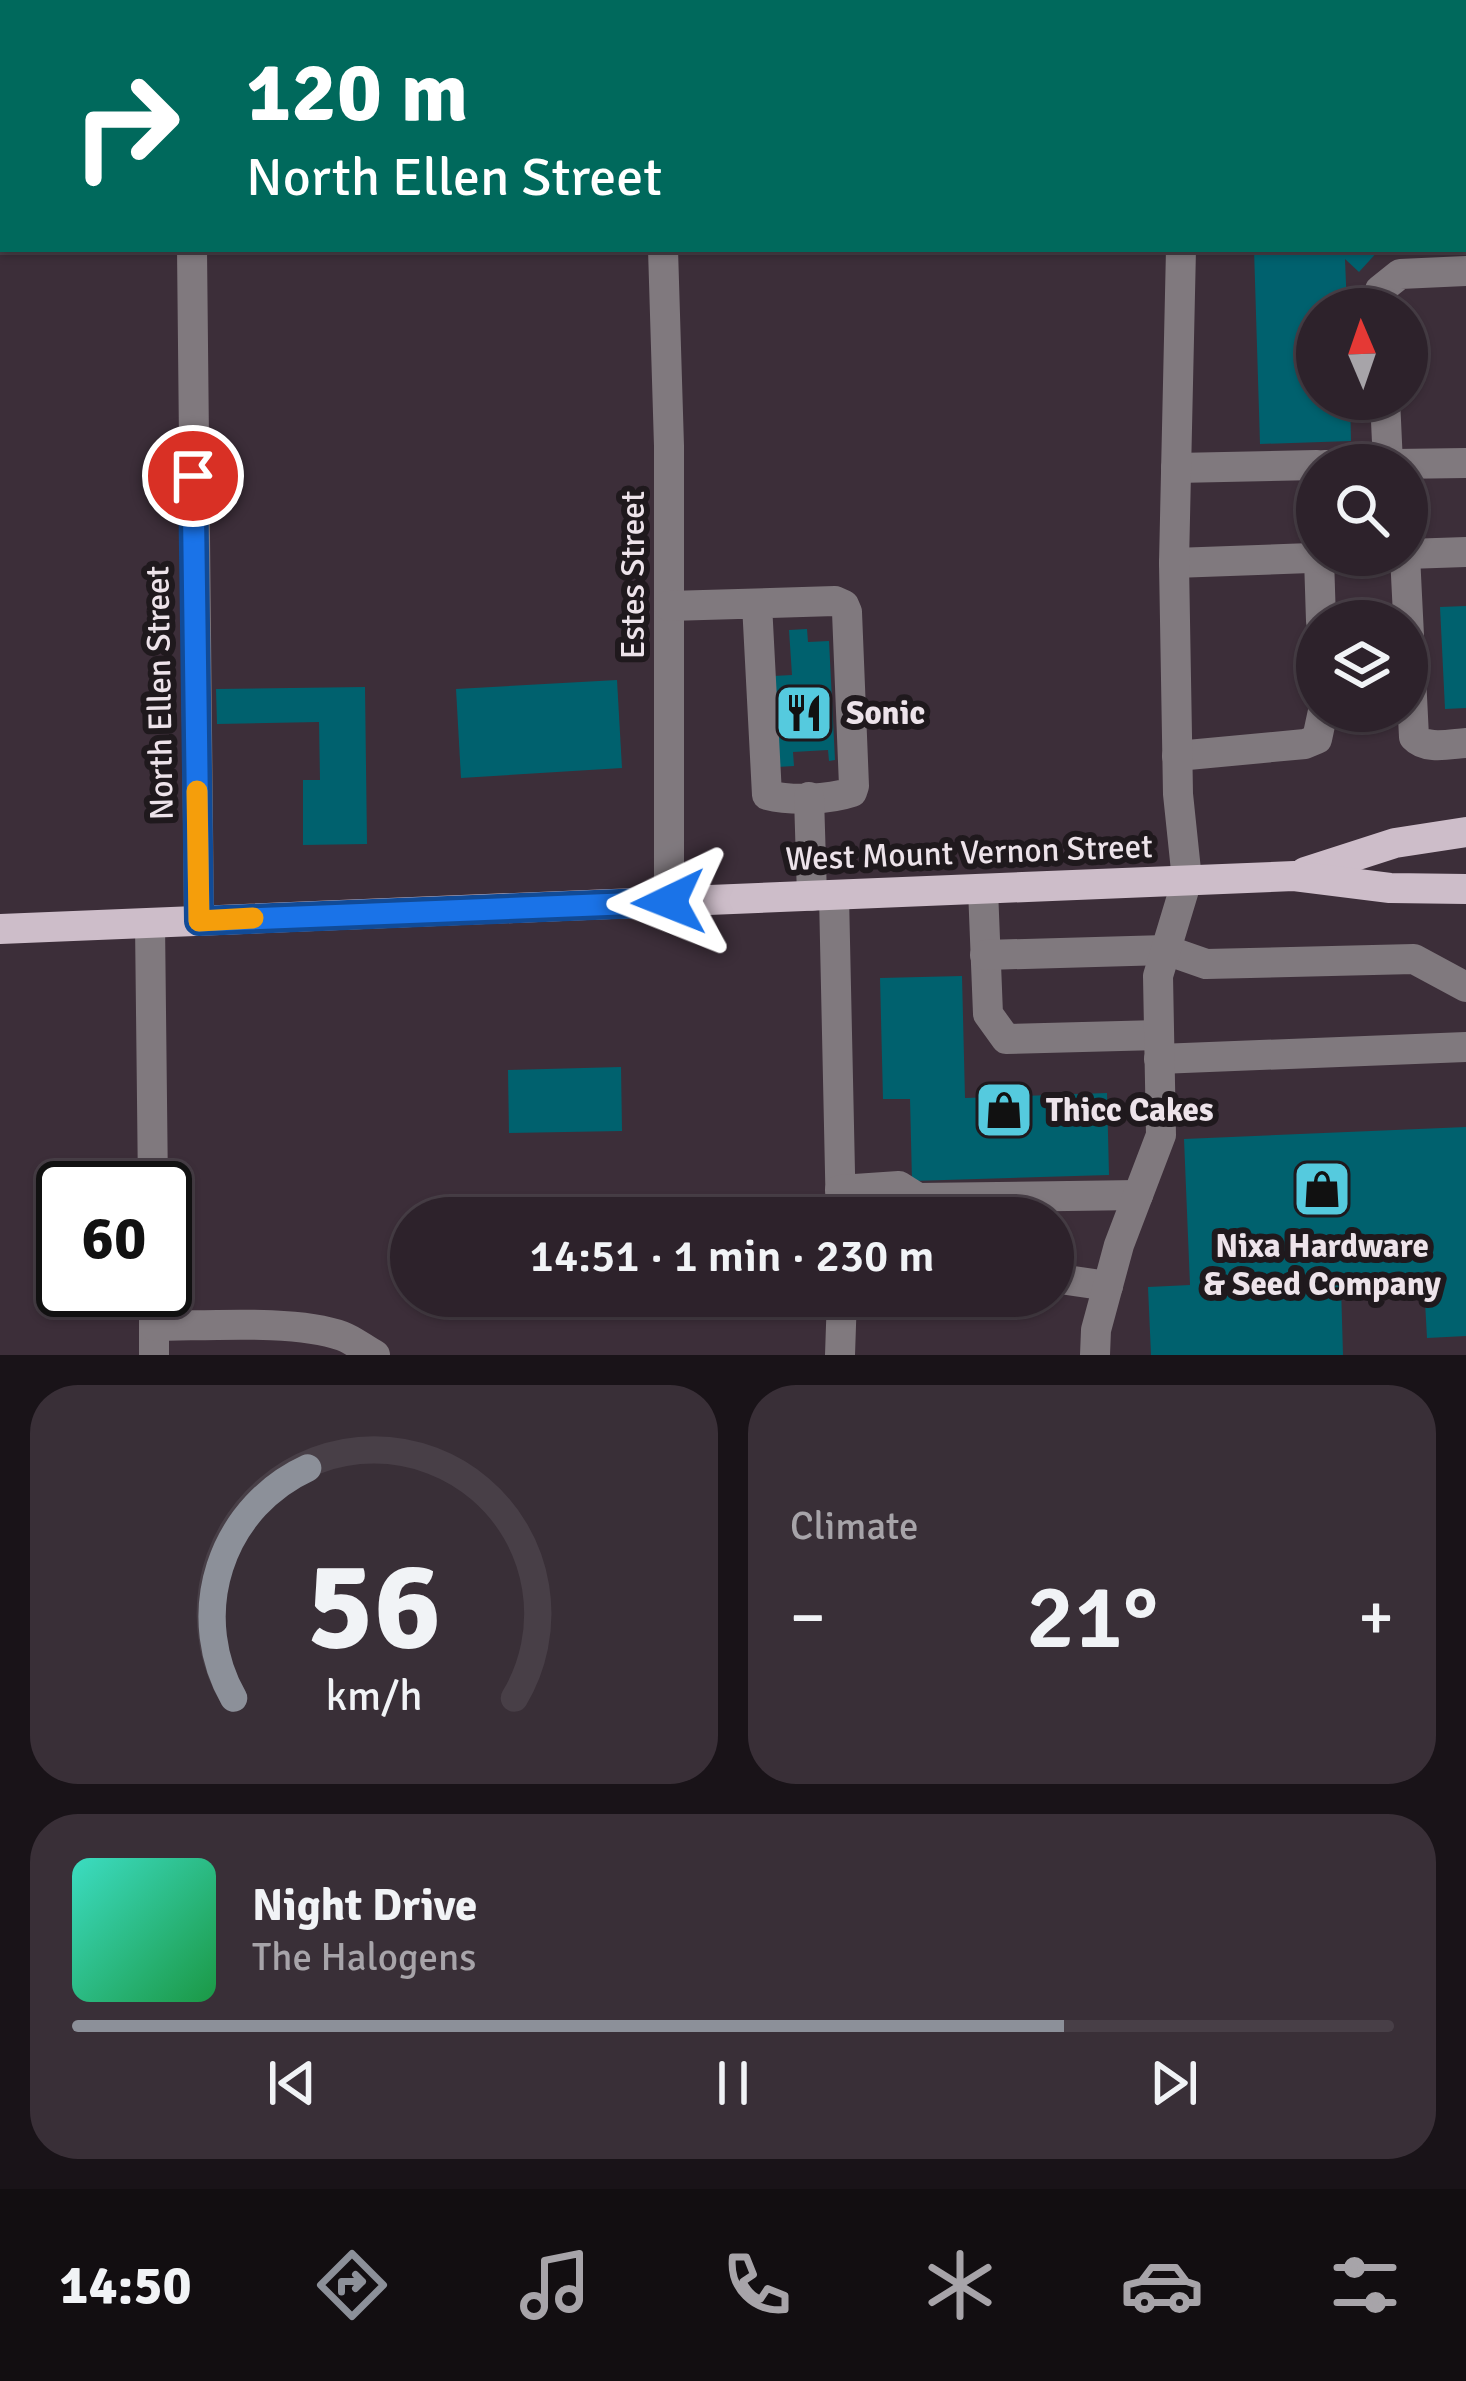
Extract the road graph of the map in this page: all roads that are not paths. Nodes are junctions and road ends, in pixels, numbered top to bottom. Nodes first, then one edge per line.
1 (192, 252) edge
2 (663, 252) edge
3 (1181, 252) edge
4 (1466, 271) edge
5 (1382, 288) edge
6 (1428, 463) edge
7 (1466, 463) edge
8 (1296, 466) edge
9 (1177, 468) junction
10 (1466, 552) edge
11 (1428, 554) edge
12 (1296, 558) edge
13 (1174, 563) junction
14 (1407, 576) edge
15 (757, 604) junction
16 (669, 607) junction
17 (1318, 732) edge
18 (1466, 743) edge
19 (1178, 756) junction
20 (808, 797) junction
21 (1466, 832) edge
22 (1294, 876) junction
23 (1187, 880) junction
24 (1460, 888) edge
25 (982, 889) junction
26 (823, 895) junction
27 (669, 902) junction
28 (199, 921) junction
29 (150, 923) junction
30 (0, 929) edge
31 (1166, 950) junction
32 (985, 955) junction
33 (1466, 987) edge
34 (1159, 1047) junction
35 (1466, 1047) edge
36 (153, 1161) edge
37 (1138, 1196) junction
38 (840, 1197) edge
39 (863, 1197) edge
40 (916, 1197) edge
41 (1028, 1197) edge
42 (1074, 1281) edge
43 (1108, 1286) junction
44 (841, 1317) edge
45 (154, 1341) edge
46 (375, 1355) edge
47 (840, 1355) edge
48 (1095, 1355) edge

1 - 28 street, North Ellen Street
2 - 16 street, Estes Street
3 - 9 street
4 - 5 street
6 - 7 street
8 - 9 street
9 - 13 street
10 - 11 street
12 - 13 street
13 - 19 street
14 - 18 street
15 - 16 street
15 - 20 street
15 - 20 street
16 - 27 street, Estes Street
17 - 19 street
19 - 23 street
20 - 26 street
21 - 22 main road, West Mount Vernon Street
22 - 23 main road, West Mount Vernon Street
22 - 24 main road, West Mount Vernon Street
23 - 25 main road, West Mount Vernon Street
23 - 31 street
25 - 26 main road, West Mount Vernon Street
25 - 32 street
26 - 27 main road, West Mount Vernon Street
26 - 38 street
27 - 28 main road, West Mount Vernon Street
28 - 29 main road, West Mount Vernon Street
29 - 30 main road, West Mount Vernon Street
29 - 36 street
31 - 32 street
31 - 33 street
31 - 34 street
32 - 34 street
34 - 35 street
34 - 37 street
37 - 41 street
37 - 43 street
39 - 40 street
42 - 43 street
43 - 48 street
44 - 47 street
45 - 46 street

